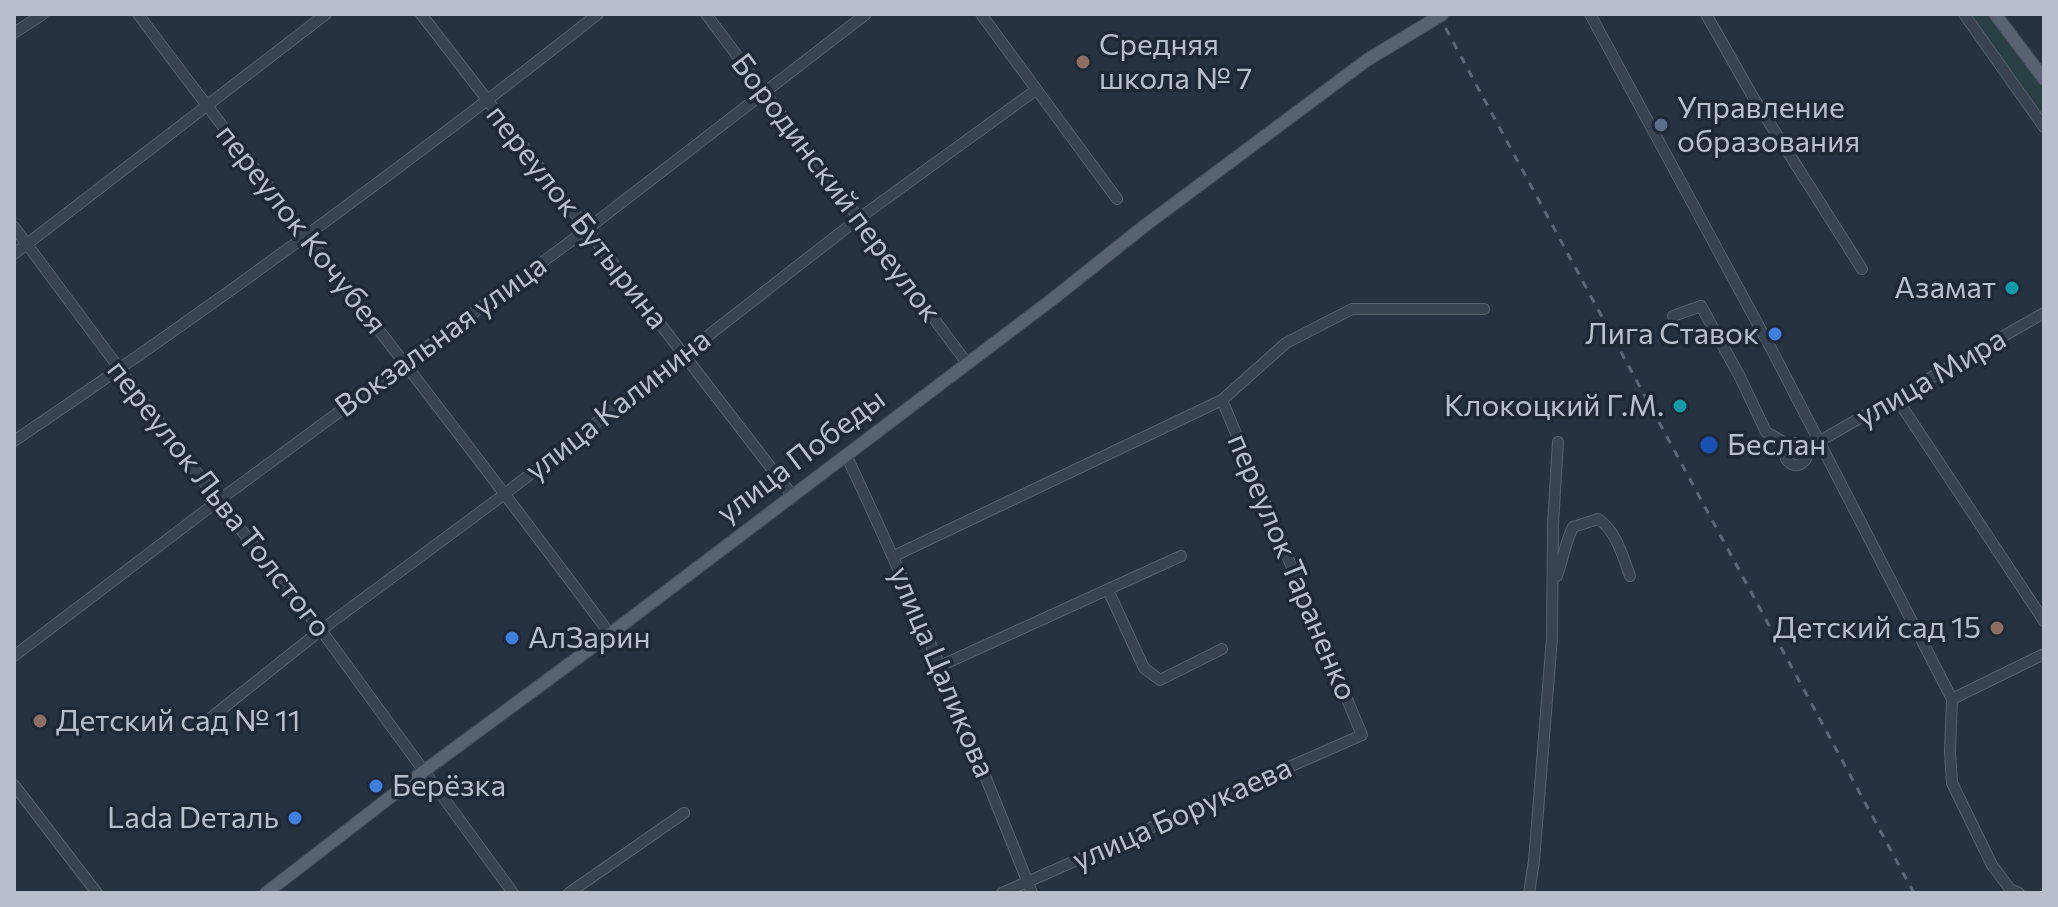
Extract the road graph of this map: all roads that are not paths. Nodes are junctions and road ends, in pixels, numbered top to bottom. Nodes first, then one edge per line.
1 (43, 14) edge
2 (138, 14) edge
3 (326, 14) edge
4 (421, 14) edge
5 (598, 14) edge
6 (706, 14) edge
7 (866, 14) edge
8 (981, 14) edge
9 (1443, 14) edge
10 (1590, 14) edge
11 (1706, 14) edge
12 (1964, 14) edge
13 (1995, 14) edge
14 (14, 33) edge
15 (2044, 79) edge
16 (1036, 90) junction
17 (765, 92) junction
18 (487, 101) junction
19 (207, 107) junction
20 (2044, 127) edge
21 (1117, 199) dead end
22 (858, 219) junction
23 (14, 227) edge
24 (586, 230) junction
25 (307, 234) junction
26 (27, 245) junction
27 (14, 254) edge
28 (1862, 269) dead end
29 (1484, 309) dead end
30 (2044, 313) edge
31 (1673, 316) dead end
32 (683, 354) junction
33 (404, 363) junction
34 (967, 363) junction
35 (119, 370) junction
36 (1897, 399) junction
37 (1222, 400) junction
38 (14, 441) edge
39 (1558, 442) dead end
40 (1818, 442) junction
41 (1785, 446) junction
42 (1805, 450) junction
43 (846, 455) junction
44 (506, 493) junction
45 (792, 495) junction
46 (218, 501) junction
47 (894, 556) junction
48 (1181, 556) dead end
49 (1630, 576) dead end
50 (1553, 587) junction
51 (1108, 590) junction
52 (2044, 621) edge
53 (321, 630) junction
54 (610, 634) junction
55 (1222, 649) dead end
56 (2044, 654) edge
57 (14, 656) edge
58 (940, 666) junction
59 (1952, 699) junction
60 (203, 724) dead end
61 (1362, 735) joint
62 (424, 771) junction
63 (14, 785) edge
64 (684, 813) dead end
65 (1027, 881) junction
66 (97, 893) edge
67 (266, 893) edge
68 (513, 893) edge
69 (569, 893) edge
70 (1002, 893) edge
71 (1032, 893) edge
72 (1529, 893) edge
73 (2019, 893) edge

1 - 14 street
2 - 19 street, переулок Кочубея
3 - 19 street
4 - 18 street, переулок Бутырина
5 - 18 street
6 - 17 street, Бородинский переулок
7 - 17 street, Вокзальная улица
8 - 16 street
9 - 34 main road, улица Победы, bridge
10 - 40 street
11 - 28 street
12 - 20 street
13 - 15 main road
16 - 21 street
16 - 22 street, улица Калинина
17 - 22 street, Бородинский переулок
17 - 24 street, Вокзальная улица
18 - 24 street, переулок Бутырина
18 - 25 street
19 - 25 street, переулок Кочубея
19 - 26 street
22 - 32 street, улица Калинина
22 - 34 street, Бородинский переулок
23 - 26 street, переулок Льва Толстого
24 - 32 street, переулок Бутырина
24 - 33 street, Вокзальная улица
25 - 33 street, переулок Кочубея
25 - 35 street
26 - 27 street
26 - 35 street, переулок Льва Толстого
29 - 37 street
30 - 36 street, улица Мира
31 - 41 street
32 - 44 street, улица Калинина
32 - 45 street, переулок Бутырина
33 - 44 street, переулок Кочубея
33 - 46 street, Вокзальная улица
34 - 43 main road, улица Победы
35 - 38 street
35 - 46 street, переулок Льва Толстого
36 - 40 street, улица Мира
36 - 52 street
37 - 47 street
37 - 61 street, переулок Тараненко
39 - 50 street
40 - 42 street, улица Мира
40 - 59 street
41 - 42 street
41 - 42 street
43 - 45 main road, улица Победы
43 - 47 street, улица Цаликова
44 - 53 street, улица Калинина
44 - 54 street, переулок Кочубея
45 - 54 main road, улица Победы
46 - 53 street, переулок Льва Толстого
46 - 57 street, Вокзальная улица
47 - 58 street, улица Цаликова
48 - 51 street
49 - 50 street
50 - 72 street
51 - 55 street
51 - 58 street
53 - 60 street, улица Калинина
53 - 62 street, переулок Льва Толстого
54 - 62 main road, улица Победы
56 - 59 street
58 - 65 street, улица Цаликова
59 - 73 street
61 - 65 street, улица Борукаева
62 - 67 main road, улица Победы
62 - 68 street, переулок Льва Толстого
63 - 66 street
64 - 69 street
65 - 70 street, улица Борукаева
65 - 71 street, улица Цаликова

